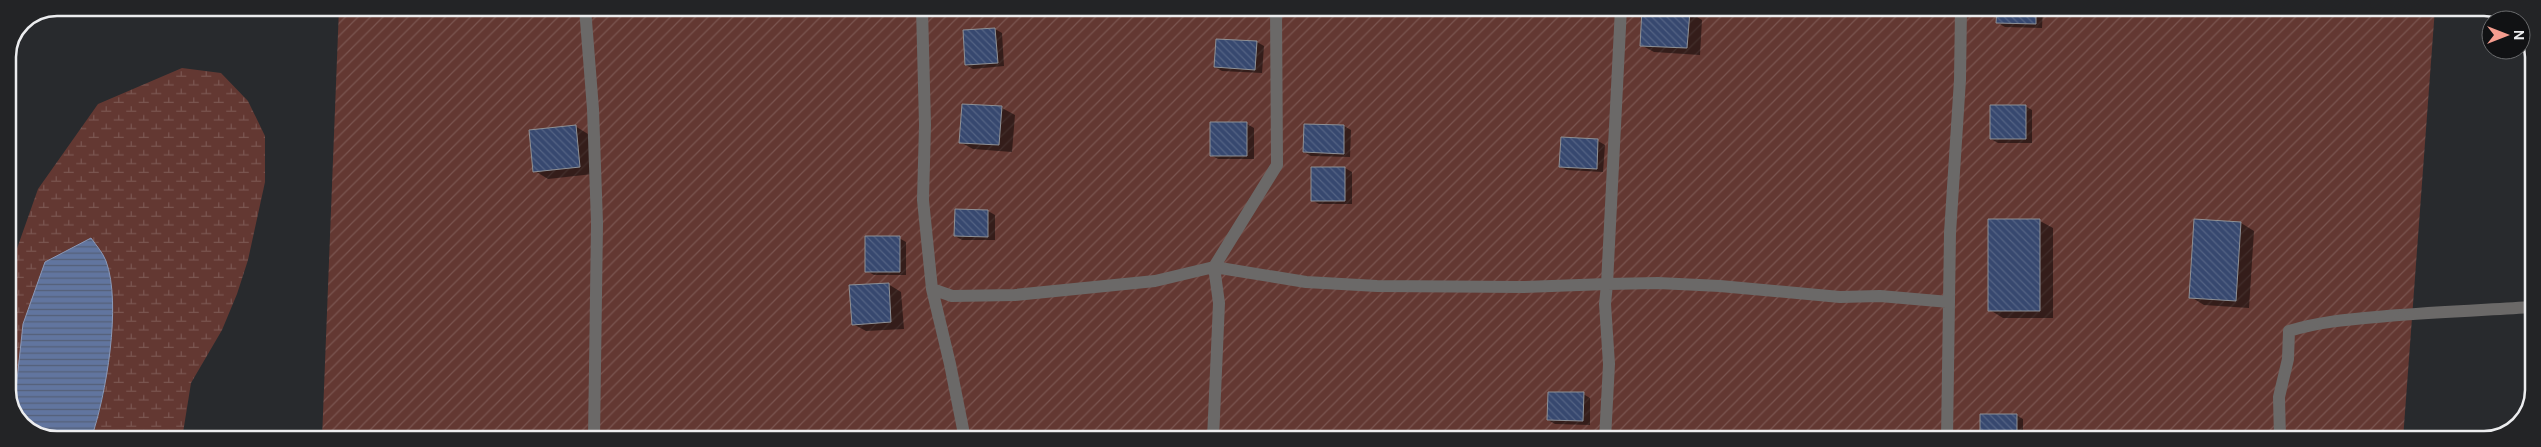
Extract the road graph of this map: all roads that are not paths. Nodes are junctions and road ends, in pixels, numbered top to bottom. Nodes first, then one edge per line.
1 (586, 16) edge
2 (922, 16) edge
3 (1276, 17) edge
4 (1621, 17) edge
5 (1961, 17) edge
6 (1214, 267) junction
7 (1607, 284) junction
8 (932, 289) junction
9 (1949, 302) junction
10 (2524, 307) edge
11 (594, 430) edge
12 (962, 430) edge
13 (1213, 430) edge
14 (1605, 431) edge
15 (1947, 431) edge
16 (2280, 431) edge

1 - 11 street
2 - 8 street
3 - 6 street
4 - 7 street
5 - 9 street
6 - 7 street
6 - 8 street
6 - 13 street
7 - 9 street
7 - 14 street
8 - 12 street
9 - 15 street
10 - 16 street

